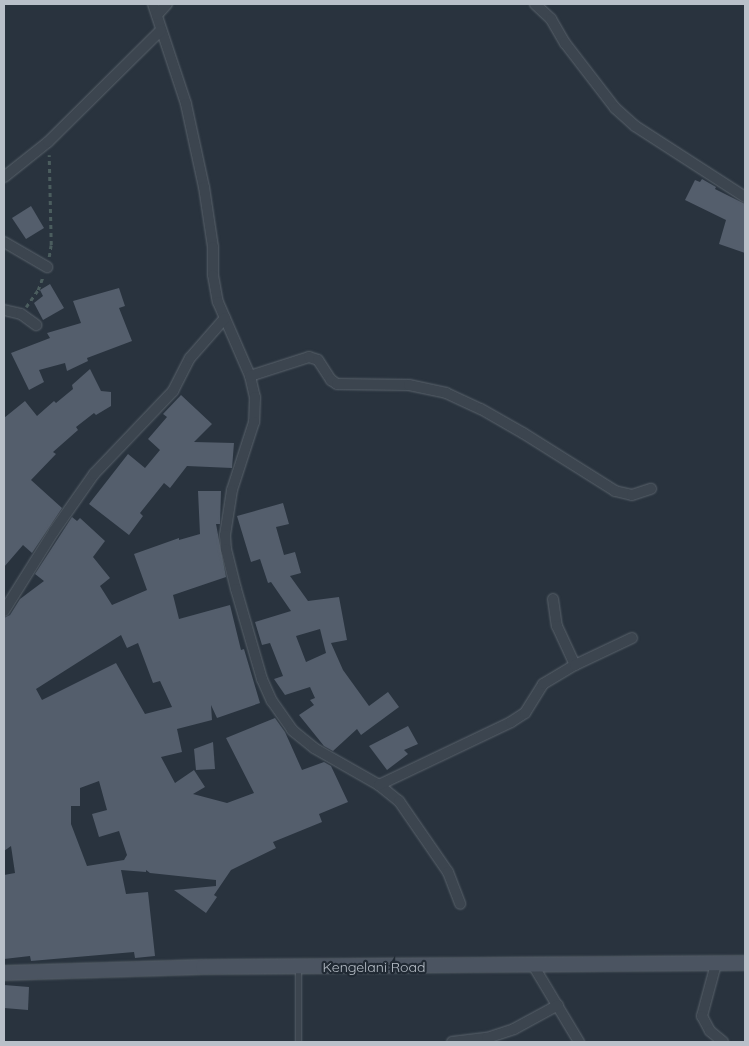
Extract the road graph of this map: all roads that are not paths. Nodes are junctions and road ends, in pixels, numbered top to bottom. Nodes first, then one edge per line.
1 (153, 4) edge
2 (167, 4) edge
3 (535, 4) edge
4 (158, 15) junction
5 (162, 30) junction
6 (4, 177) edge
7 (745, 197) edge
8 (4, 242) edge
9 (47, 267) road end
10 (4, 310) edge
11 (226, 318) junction
12 (36, 325) dead end
13 (250, 376) junction
14 (651, 489) dead end
15 (553, 599) dead end
16 (4, 610) edge
17 (632, 638) dead end
18 (575, 664) junction
19 (379, 784) junction
20 (460, 904) dead end
21 (745, 963) edge
22 (716, 964) junction
23 (533, 965) junction
24 (298, 967) junction
25 (4, 972) edge
26 (558, 1004) junction
27 (298, 1042) edge
28 (452, 1042) edge
29 (579, 1042) edge
30 (723, 1042) edge

1 - 4 street
2 - 4 street
3 - 7 street
4 - 5 street
5 - 6 street
5 - 11 street
8 - 9 street
10 - 12 street
11 - 13 street
11 - 16 street
13 - 14 street
13 - 19 street
15 - 18 street
17 - 18 street
18 - 19 street
19 - 20 street
21 - 22 main road, Kengelani Road
22 - 23 main road, Kengelani Road
22 - 30 street
23 - 24 main road, Kengelani Road
23 - 26 street
24 - 25 main road, Kengelani Road
24 - 27 lane
26 - 28 street
26 - 29 street

